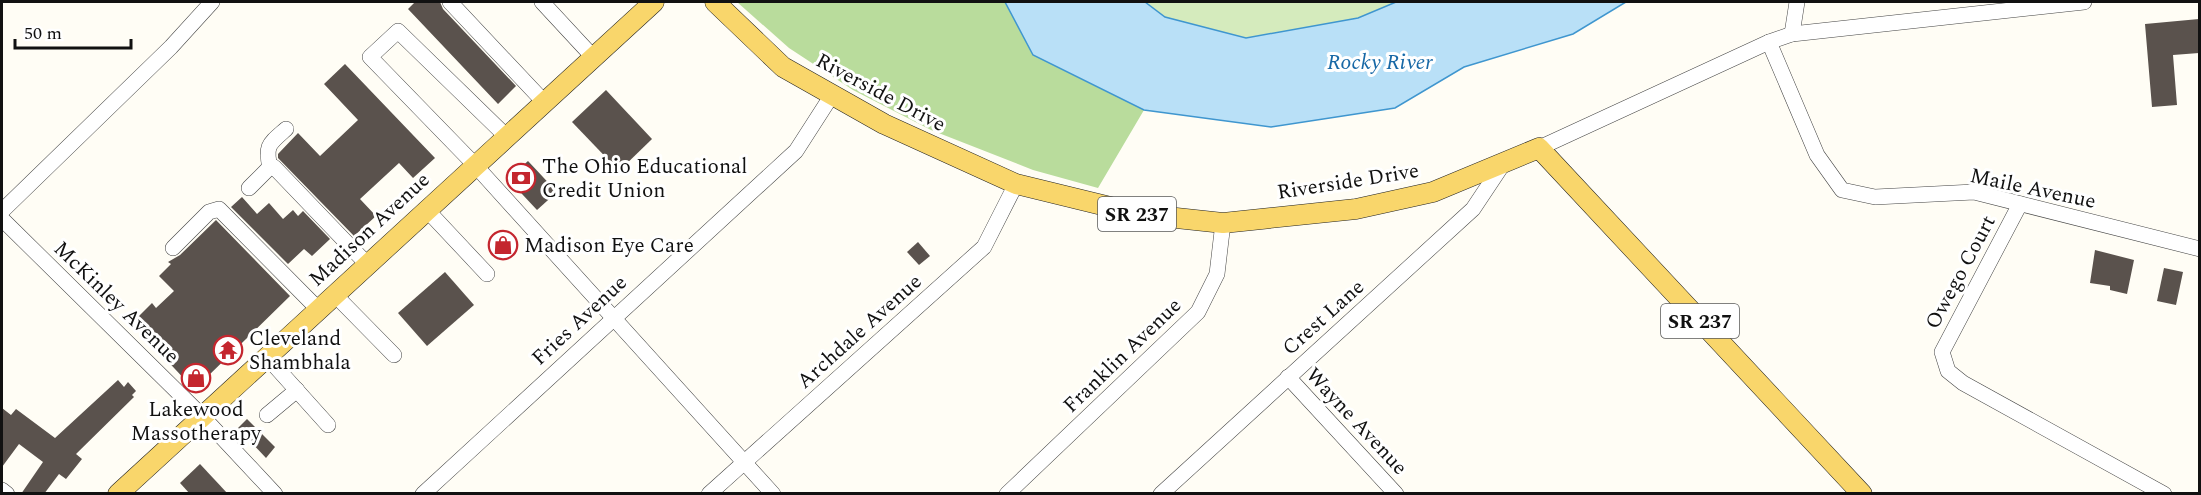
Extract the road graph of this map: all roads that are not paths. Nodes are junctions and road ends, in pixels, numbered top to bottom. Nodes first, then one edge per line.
1 (212, 2) edge
2 (450, 2) edge
3 (542, 2) edge
4 (654, 2) edge
5 (715, 2) edge
6 (1797, 2) edge
7 (2084, 2) edge
8 (1792, 34) junction
9 (1769, 42) junction
10 (593, 57) junction
11 (832, 95) junction
12 (543, 102) junction
13 (286, 129) dead end
14 (506, 136) junction
15 (1539, 148) junction
16 (1503, 164) junction
17 (474, 165) junction
18 (270, 168) junction
19 (1016, 184) junction
20 (249, 188) dead end
21 (2020, 204) junction
22 (426, 209) junction
23 (2, 211) edge
24 (2, 219) edge
25 (1223, 223) junction
26 (173, 248) dead end
27 (2199, 249) edge
28 (367, 264) junction
29 (487, 274) dead end
30 (334, 294) junction
31 (318, 309) junction
32 (612, 318) junction
33 (394, 355) dead end
34 (266, 356) junction
35 (1288, 377) junction
36 (297, 390) junction
37 (202, 416) junction
38 (267, 416) dead end
39 (328, 425) dead end
40 (744, 462) junction
41 (2, 490) edge
42 (1011, 492) edge
43 (7, 494) edge
44 (118, 494) edge
45 (275, 494) edge
46 (423, 494) edge
47 (709, 494) edge
48 (773, 494) edge
49 (1161, 494) edge
50 (1396, 494) edge
51 (1862, 494) edge
52 (2164, 494) edge

1 - 23 street
2 - 12 street
3 - 10 street
4 - 10 main road, Madison Avenue
5 - 11 main road, Riverside Drive / SR 237
6 - 8 street
7 - 8 street, Riverside Drive
8 - 9 street, Riverside Drive
9 - 15 street, Riverside Drive
9 - 21 street, Maile Avenue
10 - 12 main road, Madison Avenue
11 - 19 main road, Riverside Drive / SR 237
11 - 32 street, Fries Avenue
12 - 14 main road, Madison Avenue
13 - 18 street
14 - 17 main road, Madison Avenue
14 - 17 street
15 - 16 main road, Riverside Drive / SR 237
15 - 51 main road, SR 237
16 - 25 main road, Riverside Drive / SR 237
16 - 35 street, Crest Lane
17 - 22 main road, Madison Avenue
17 - 32 street
18 - 20 street
18 - 28 street
19 - 25 main road, Riverside Drive / SR 237
19 - 40 street, Archdale Avenue
21 - 27 street, Maile Avenue
21 - 52 street, Owego Court
22 - 28 main road, Madison Avenue
22 - 29 street
24 - 37 street, McKinley Avenue
25 - 42 street, Franklin Avenue
26 - 31 street
28 - 30 main road, Madison Avenue
30 - 31 main road, Madison Avenue
30 - 33 street
31 - 34 main road, Madison Avenue
32 - 40 street
32 - 46 street, Fries Avenue
34 - 36 street
34 - 37 main road, Madison Avenue
35 - 49 street, Crest Lane
35 - 50 street, Wayne Avenue
36 - 38 street
36 - 39 street
37 - 44 main road, Madison Avenue
37 - 45 street, McKinley Avenue
40 - 47 street, Archdale Avenue
40 - 48 street
41 - 43 street

